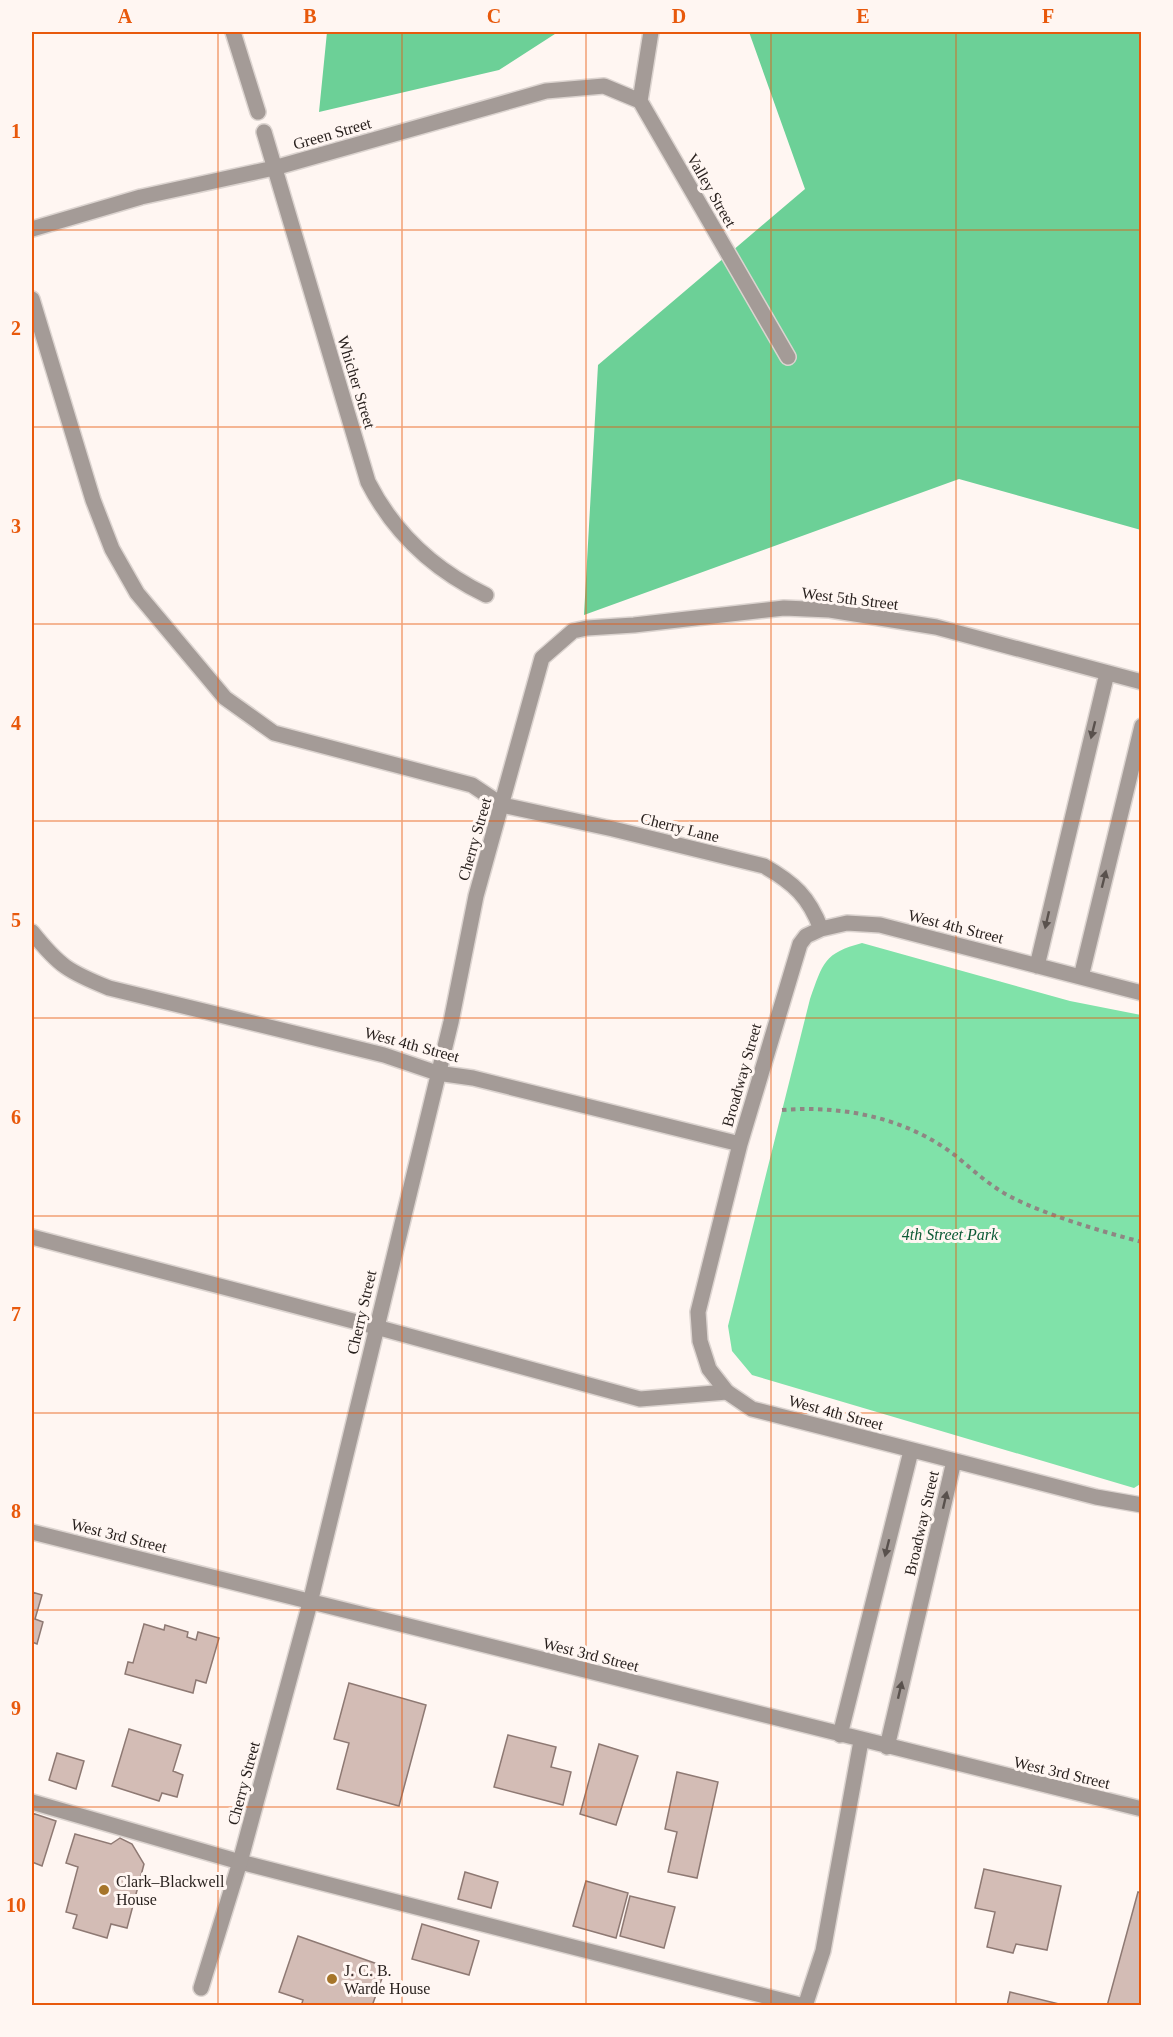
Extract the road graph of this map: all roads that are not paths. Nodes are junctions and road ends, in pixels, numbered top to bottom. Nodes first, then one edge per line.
1 (233, 32) edge
2 (651, 32) edge
3 (640, 101) junction
4 (258, 112) dead end
5 (264, 132) dead end
6 (274, 168) junction
7 (32, 229) edge
8 (32, 299) edge
9 (788, 357) dead end
10 (486, 595) dead end
11 (554, 646) joint
12 (1107, 673) junction
13 (1142, 682) edge
14 (1142, 726) edge
15 (502, 805) junction
16 (821, 929) junction
17 (32, 932) edge
18 (1037, 966) junction
19 (1081, 977) junction
20 (1142, 993) edge
21 (437, 1073) junction
22 (740, 1144) junction
23 (32, 1237) edge
24 (376, 1326) junction
25 (723, 1386) junction
26 (911, 1451) junction
27 (954, 1461) junction
28 (1142, 1505) edge
29 (32, 1532) edge
30 (310, 1603) junction
31 (840, 1735) junction
32 (861, 1741) junction
33 (887, 1747) junction
34 (32, 1802) edge
35 (1142, 1809) edge
36 (240, 1862) junction
37 (201, 1988) dead end
38 (804, 2006) edge

1 - 4 street
2 - 3 street
3 - 6 street, Green Street
3 - 9 street, Valley Street
5 - 6 street, Whicher Street
6 - 7 street, Green Street
6 - 10 street, Whicher Street
8 - 15 street
11 - 12 street, West 5th Street
11 - 15 street, Cherry Street
12 - 13 street, West 5th Street
12 -> 18 street
19 -> 14 street
15 - 16 street, Cherry Lane
15 - 21 street, Cherry Street
16 - 18 street, West 4th Street
16 - 22 street, Broadway Street
17 - 21 street, West 4th Street
18 - 19 street, West 4th Street
19 - 20 street
21 - 22 street, West 4th Street
21 - 24 street, Cherry Street
22 - 25 street, Broadway Street
23 - 24 street
24 - 25 street
24 - 30 street, Cherry Street
25 - 26 street, West 4th Street
26 - 27 street, West 4th Street
26 -> 31 street, Broadway Street
27 - 28 street, Broadway Street
33 -> 27 street, Broadway Street
29 - 30 street, West 3rd Street
30 - 31 street, West 3rd Street
30 - 36 street, Cherry Street
31 - 32 street, West 3rd Street
32 - 33 street, West 3rd Street
32 - 38 street
33 - 35 street, West 3rd Street
34 - 36 street
36 - 37 street, Cherry Street
36 - 38 street

